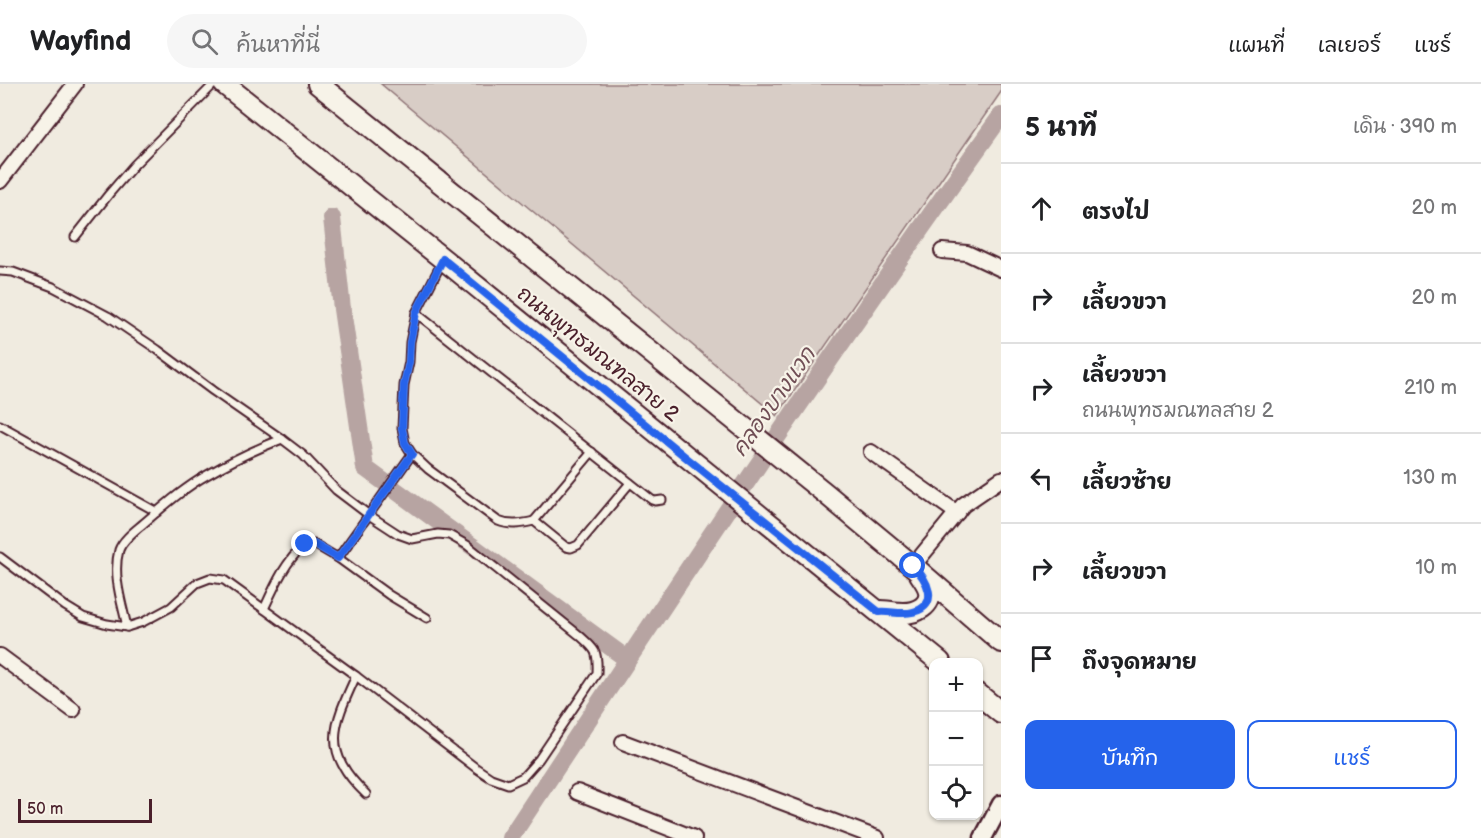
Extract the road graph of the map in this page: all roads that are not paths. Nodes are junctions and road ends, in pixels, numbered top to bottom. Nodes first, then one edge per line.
1 (75, 84) edge
2 (214, 84) edge
3 (224, 84) edge
4 (318, 84) edge
5 (0, 180) edge
6 (75, 237) dead end
7 (942, 251) dead end
8 (443, 259) junction
9 (1001, 269) edge
10 (0, 271) edge
11 (416, 313) junction
12 (0, 425) edge
13 (282, 439) junction
14 (592, 452) junction
15 (871, 452) dead end
16 (412, 454) junction
17 (1001, 479) edge
18 (630, 483) junction
19 (662, 500) dead end
20 (157, 512) junction
21 (957, 513) junction
22 (369, 515) junction
23 (534, 521) junction
24 (0, 556) edge
25 (338, 558) junction
26 (916, 569) junction
27 (264, 609) junction
28 (879, 612) junction
29 (427, 618) dead end
30 (127, 627) junction
31 (1001, 642) edge
32 (0, 656) edge
33 (934, 658) edge
34 (356, 676) junction
35 (983, 698) edge
36 (74, 710) dead end
37 (1001, 713) edge
38 (623, 742) dead end
39 (577, 792) dead end
40 (366, 794) dead end
41 (1001, 804) edge
42 (694, 838) edge
43 (877, 838) edge
44 (983, 838) edge

1 - 5 street
2 - 6 lane
3 - 8 main road, ถนนพุทธมณฑลสาย 2
4 - 26 main road, ถนนพุทธมณฑลสาย 2
7 - 9 street
8 - 11 lane
8 - 28 main road, ถนนพุทธมณฑลสาย 2
10 - 13 lane
11 - 14 lane
11 - 16 lane
12 - 20 lane
13 - 20 lane
13 - 22 lane
14 - 18 lane
14 - 23 lane
15 - 21 street
16 - 22 lane
16 - 23 lane
17 - 21 street
18 - 19 lane
18 - 23 lane
20 - 30 lane
21 - 26 street
22 - 25 lane
22 - 34 lane
24 - 30 lane
25 - 27 lane
25 - 29 lane
26 - 28 main road
26 - 31 main road, ถนนพุทธมณฑลสาย 2
27 - 30 lane
27 - 34 lane
28 - 33 main road, ถนนพุทธมณฑลสาย 2
32 - 36 street
34 - 40 lane
35 - 37 main road
38 - 43 street
39 - 42 street
41 - 44 street

